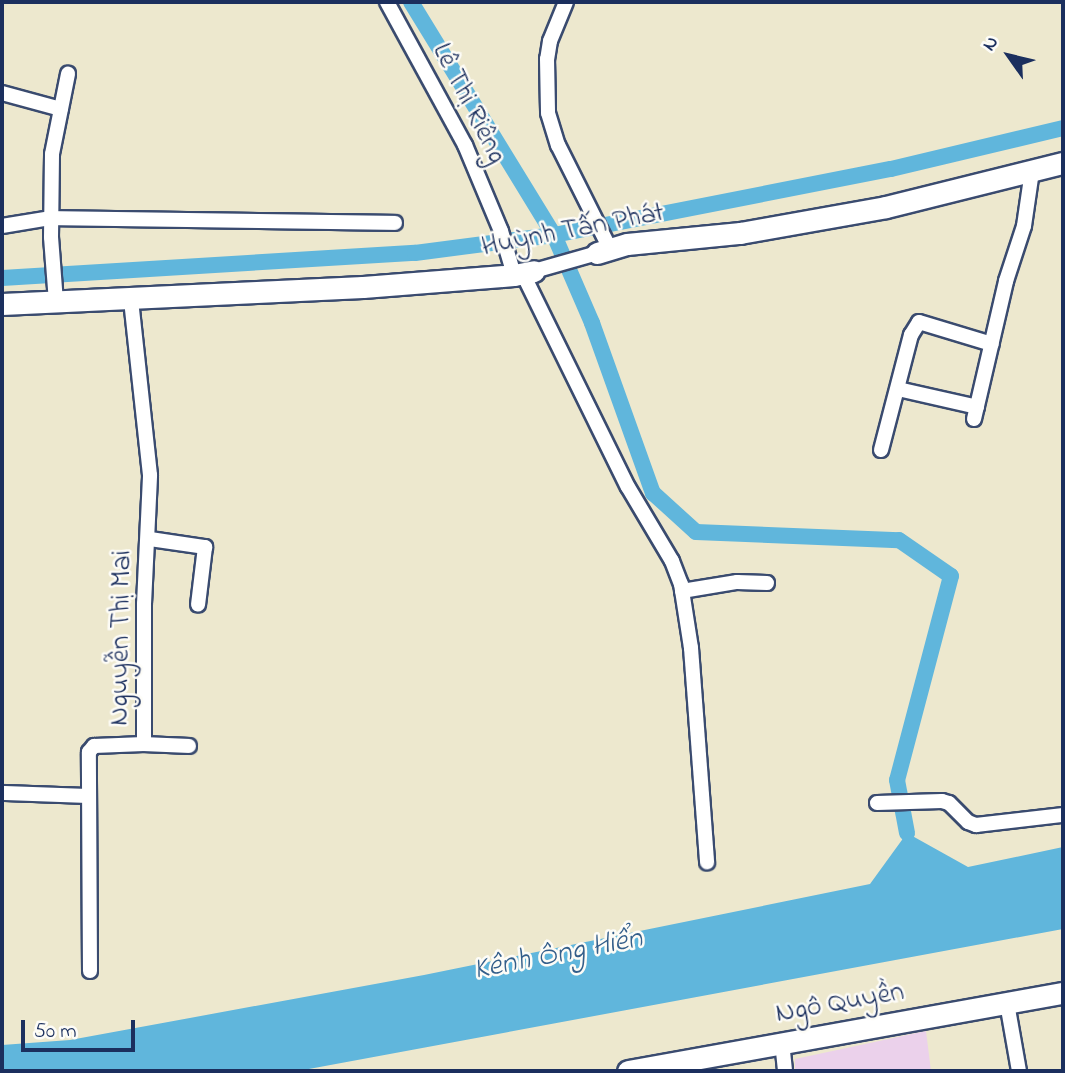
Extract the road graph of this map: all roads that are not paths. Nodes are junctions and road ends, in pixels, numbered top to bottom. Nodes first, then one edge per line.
1 (387, 2) edge
2 (566, 2) edge
3 (68, 74) dead end
4 (2, 93) edge
5 (61, 109) junction
6 (1063, 163) edge
7 (1032, 171) junction
8 (51, 218) junction
9 (395, 223) dead end
10 (2, 226) edge
11 (603, 245) junction
12 (521, 271) junction
13 (55, 292) junction
14 (131, 299) junction
15 (2, 304) edge
16 (992, 344) junction
17 (898, 389) junction
18 (881, 450) dead end
19 (150, 539) junction
20 (767, 583) dead end
21 (682, 591) junction
22 (198, 605) dead end
23 (144, 744) junction
24 (189, 746) dead end
25 (2, 793) edge
26 (88, 796) junction
27 (877, 803) dead end
28 (1063, 815) edge
29 (707, 862) dead end
30 (90, 971) dead end
31 (1063, 993) edge
32 (1007, 1003) junction
33 (782, 1042) junction
34 (628, 1071) edge
35 (785, 1071) edge
36 (1018, 1071) edge

1 - 12 street, Lê Thị Riêng
2 - 11 street
3 - 5 street
4 - 5 street
5 - 8 street
6 - 7 street, Huỳnh Tấn Phát
7 - 11 street, Huỳnh Tấn Phát
7 - 16 street
8 - 9 street
8 - 10 street
8 - 13 street
11 - 12 street, Huỳnh Tấn Phát
12 - 14 street, Huỳnh Tấn Phát
12 - 21 street, Lê Thị Riêng
13 - 14 street, Huỳnh Tấn Phát
13 - 15 street, Huỳnh Tấn Phát
14 - 19 street, Nguyễn Thị Mai
16 - 17 street
16 - 17 street
17 - 18 street
19 - 22 street
19 - 23 street, Nguyễn Thị Mai
20 - 21 street
21 - 29 street, Lê Thị Riêng
23 - 24 street
23 - 26 street, Nguyễn Thị Mai
25 - 26 street
26 - 30 street, Nguyễn Thị Mai
27 - 28 street
31 - 32 street, Ngô Quyền
32 - 33 street, Ngô Quyền
32 - 36 street
33 - 34 street, Ngô Quyền
33 - 35 street

